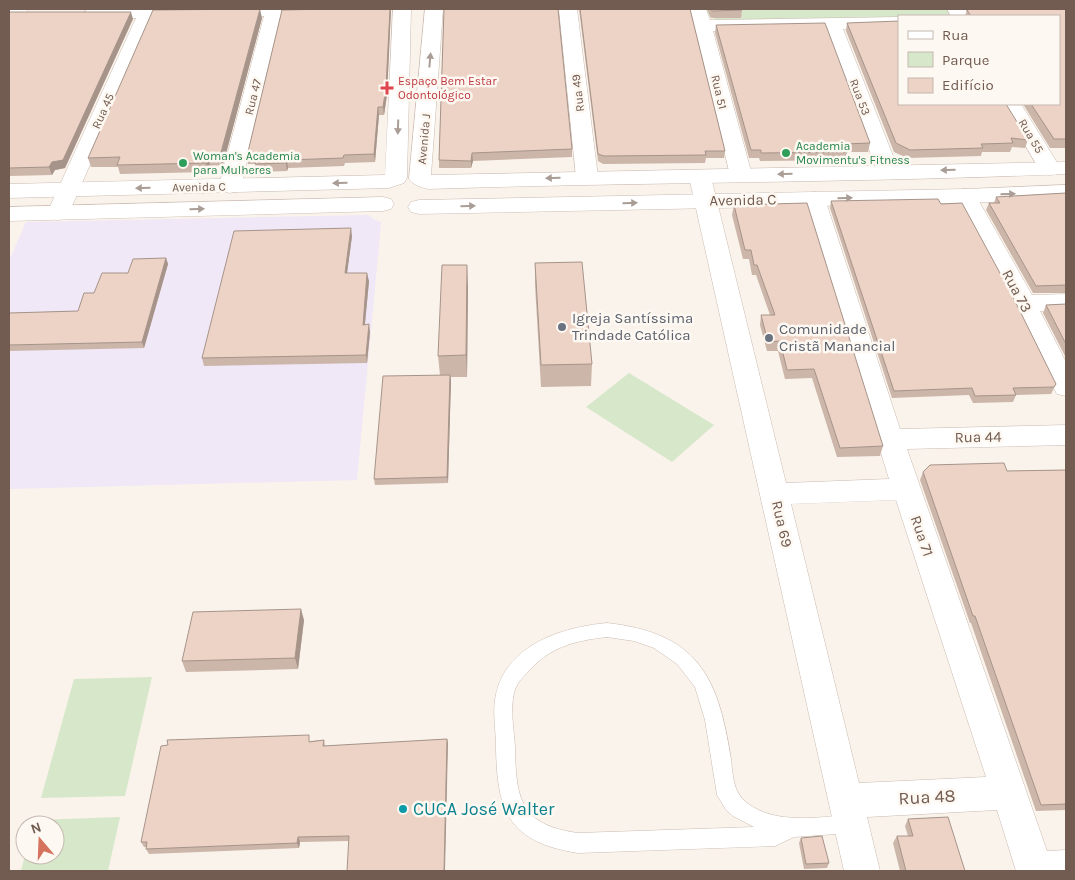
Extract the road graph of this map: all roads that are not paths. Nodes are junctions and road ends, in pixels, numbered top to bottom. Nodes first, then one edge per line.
1 (342, 9) edge
2 (402, 9) edge
3 (434, 9) edge
4 (568, 9) edge
5 (275, 10) edge
6 (148, 11) edge
7 (73, 13) edge
8 (701, 18) edge
9 (898, 22) edge
10 (832, 24) junction
11 (1012, 105) edge
12 (1058, 169) edge
13 (888, 171) junction
14 (741, 175) junction
15 (588, 177) junction
16 (393, 180) junction
17 (424, 180) junction
18 (230, 186) junction
19 (703, 189) junction
20 (68, 190) junction
21 (9, 191) edge
22 (1066, 192) edge
23 (965, 196) junction
24 (814, 199) junction
25 (383, 204) junction
26 (419, 207) junction
27 (58, 212) junction
28 (9, 214) edge
29 (1066, 302) edge
30 (1024, 303) junction
31 (1066, 387) edge
32 (1066, 435) edge
33 (890, 439) junction
34 (906, 489) junction
35 (775, 494) junction
36 (1008, 793) junction
37 (848, 812) junction
38 (793, 828) junction
39 (1045, 870) edge
40 (862, 871) edge

1 - 5 street
2 -> 16 street, Avenida J
17 -> 3 street, Avenida J
4 - 15 street, Rua 49
5 - 6 street
5 - 18 street, Rua 47
6 - 7 street
6 - 20 street, Rua 45
8 - 10 street
8 - 14 street, Rua 51
9 - 10 street
10 - 13 street, Rua 53
11 - 12 street, Rua 55
12 -> 13 street, Avenida C
13 -> 14 street, Avenida C
14 - 19 street, Avenida C
15 -> 17 street, Avenida C
15 - 19 street, Avenida C
16 - 17 street, Avenida C
16 -> 18 street, Avenida C
16 - 25 street
17 - 26 street, Avenida J
18 -> 20 street, Avenida C
19 - 24 street, Avenida C
26 -> 19 street, Avenida C
19 - 35 street, Rua 69
20 - 21 street, Avenida C
20 - 27 street, Rua 45
23 -> 22 street, Avenida C
24 -> 23 street, Avenida C
23 - 30 street, Rua 73
24 - 33 street, Rua 71
25 - 26 street, Avenida C
27 -> 25 street, Avenida C
27 - 28 street, Avenida C
29 - 30 street
30 - 31 street, Rua 73
32 - 33 street, Rua 44
33 - 34 street, Rua 71
34 - 35 street
34 - 36 street, Rua 71
35 - 37 street, Rua 69
36 - 37 street, Rua 48
36 - 39 street, Rua 71
37 - 38 lane
37 - 40 street, Rua 69
38 - 38 lane

